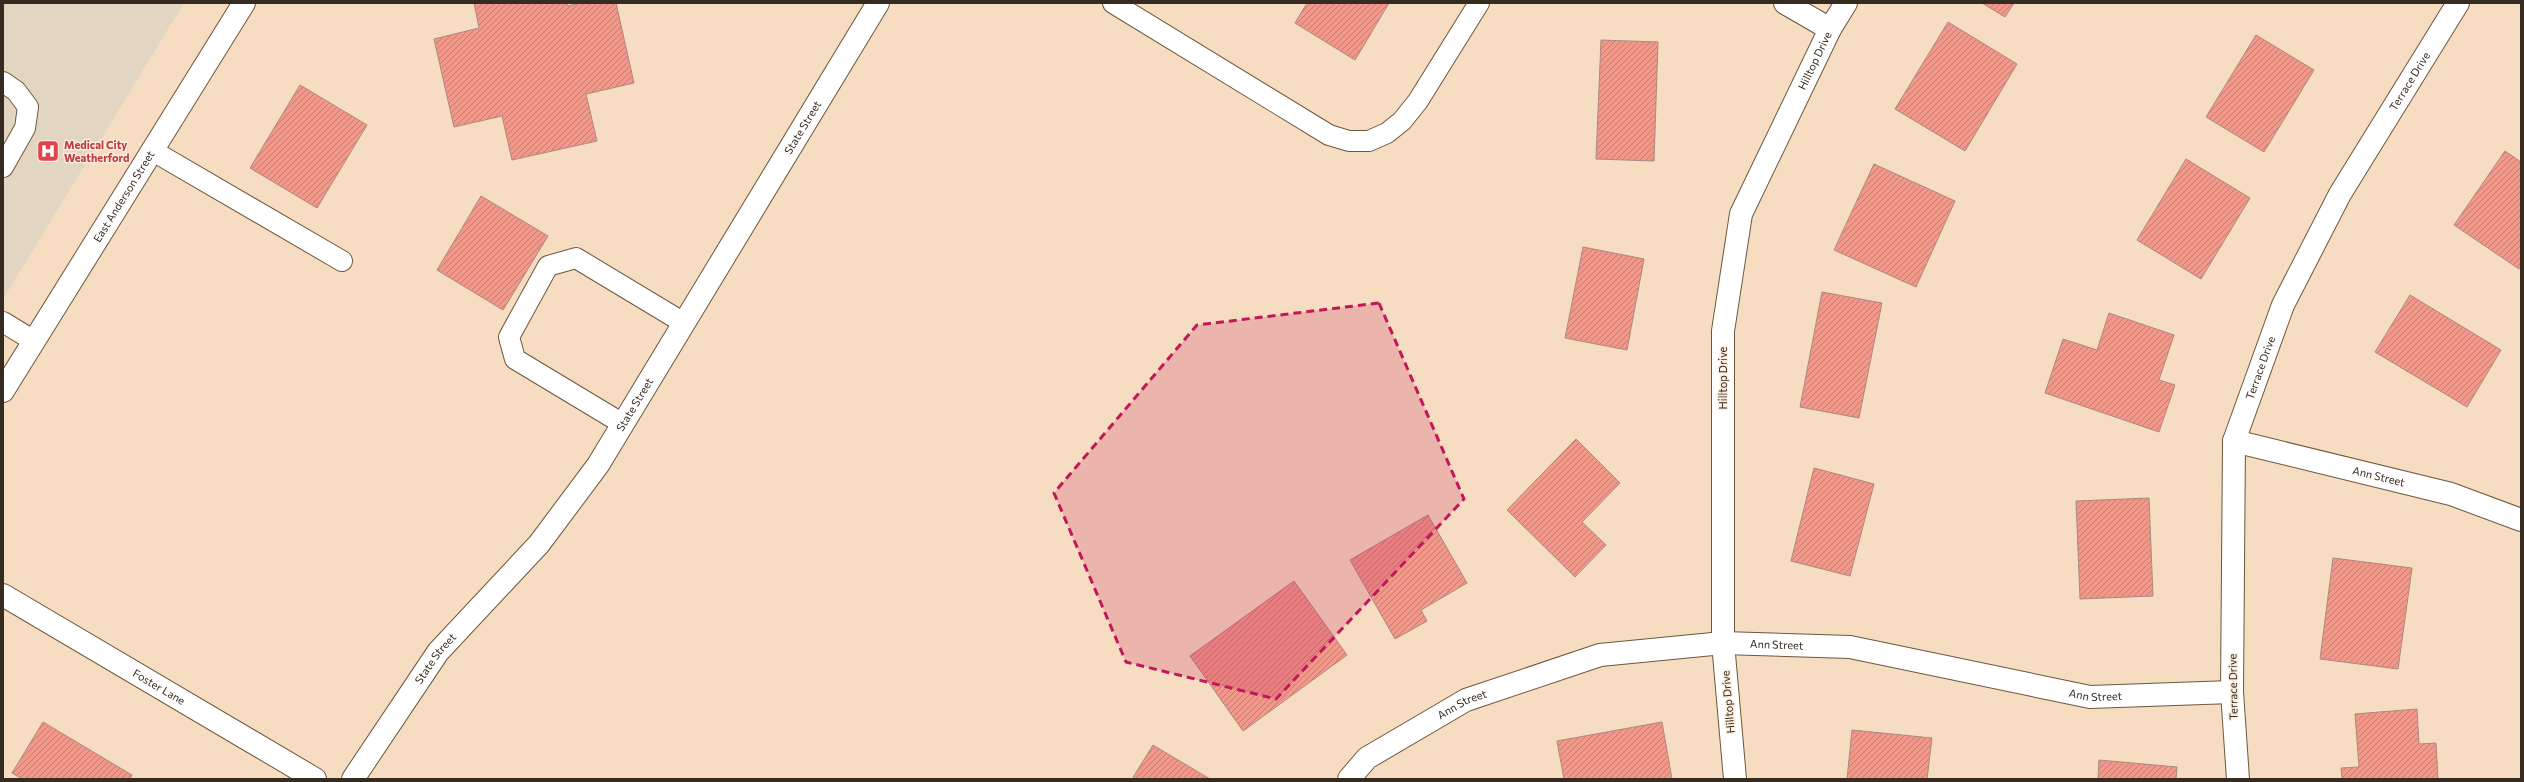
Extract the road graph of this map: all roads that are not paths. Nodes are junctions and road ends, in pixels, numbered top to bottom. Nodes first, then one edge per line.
1 (244, 3) edge
2 (878, 3) edge
3 (1113, 3) edge
4 (1479, 3) edge
5 (1785, 3) edge
6 (1846, 3) edge
7 (2458, 3) edge
8 (1830, 29) junction
9 (3, 82) edge
10 (153, 150) junction
11 (3, 167) edge
12 (342, 261) dead end
13 (3, 322) edge
14 (684, 323) junction
15 (34, 341) junction
16 (3, 391) edge
17 (623, 424) junction
18 (2234, 441) junction
19 (2521, 520) edge
20 (3, 595) edge
21 (1723, 643) junction
22 (2232, 692) junction
23 (315, 779) edge
24 (353, 779) edge
25 (1349, 779) edge
26 (1735, 779) edge
27 (2238, 779) edge

1 - 10 street, East Anderson Street
2 - 14 street, State Street
3 - 4 lane
5 - 8 street
6 - 8 street, Hilltop Drive
7 - 18 street, Terrace Drive
8 - 21 street, Hilltop Drive
9 - 11 lane
10 - 12 lane
10 - 15 street, East Anderson Street
13 - 15 lane
14 - 17 street, State Street
14 - 17 lane
15 - 16 street, East Anderson Street
17 - 24 street, State Street
18 - 19 street, Ann Street
18 - 22 street, Terrace Drive
20 - 23 street, Foster Lane
21 - 22 street, Ann Street
21 - 25 street, Ann Street
21 - 26 street, Hilltop Drive
22 - 27 street, Terrace Drive

